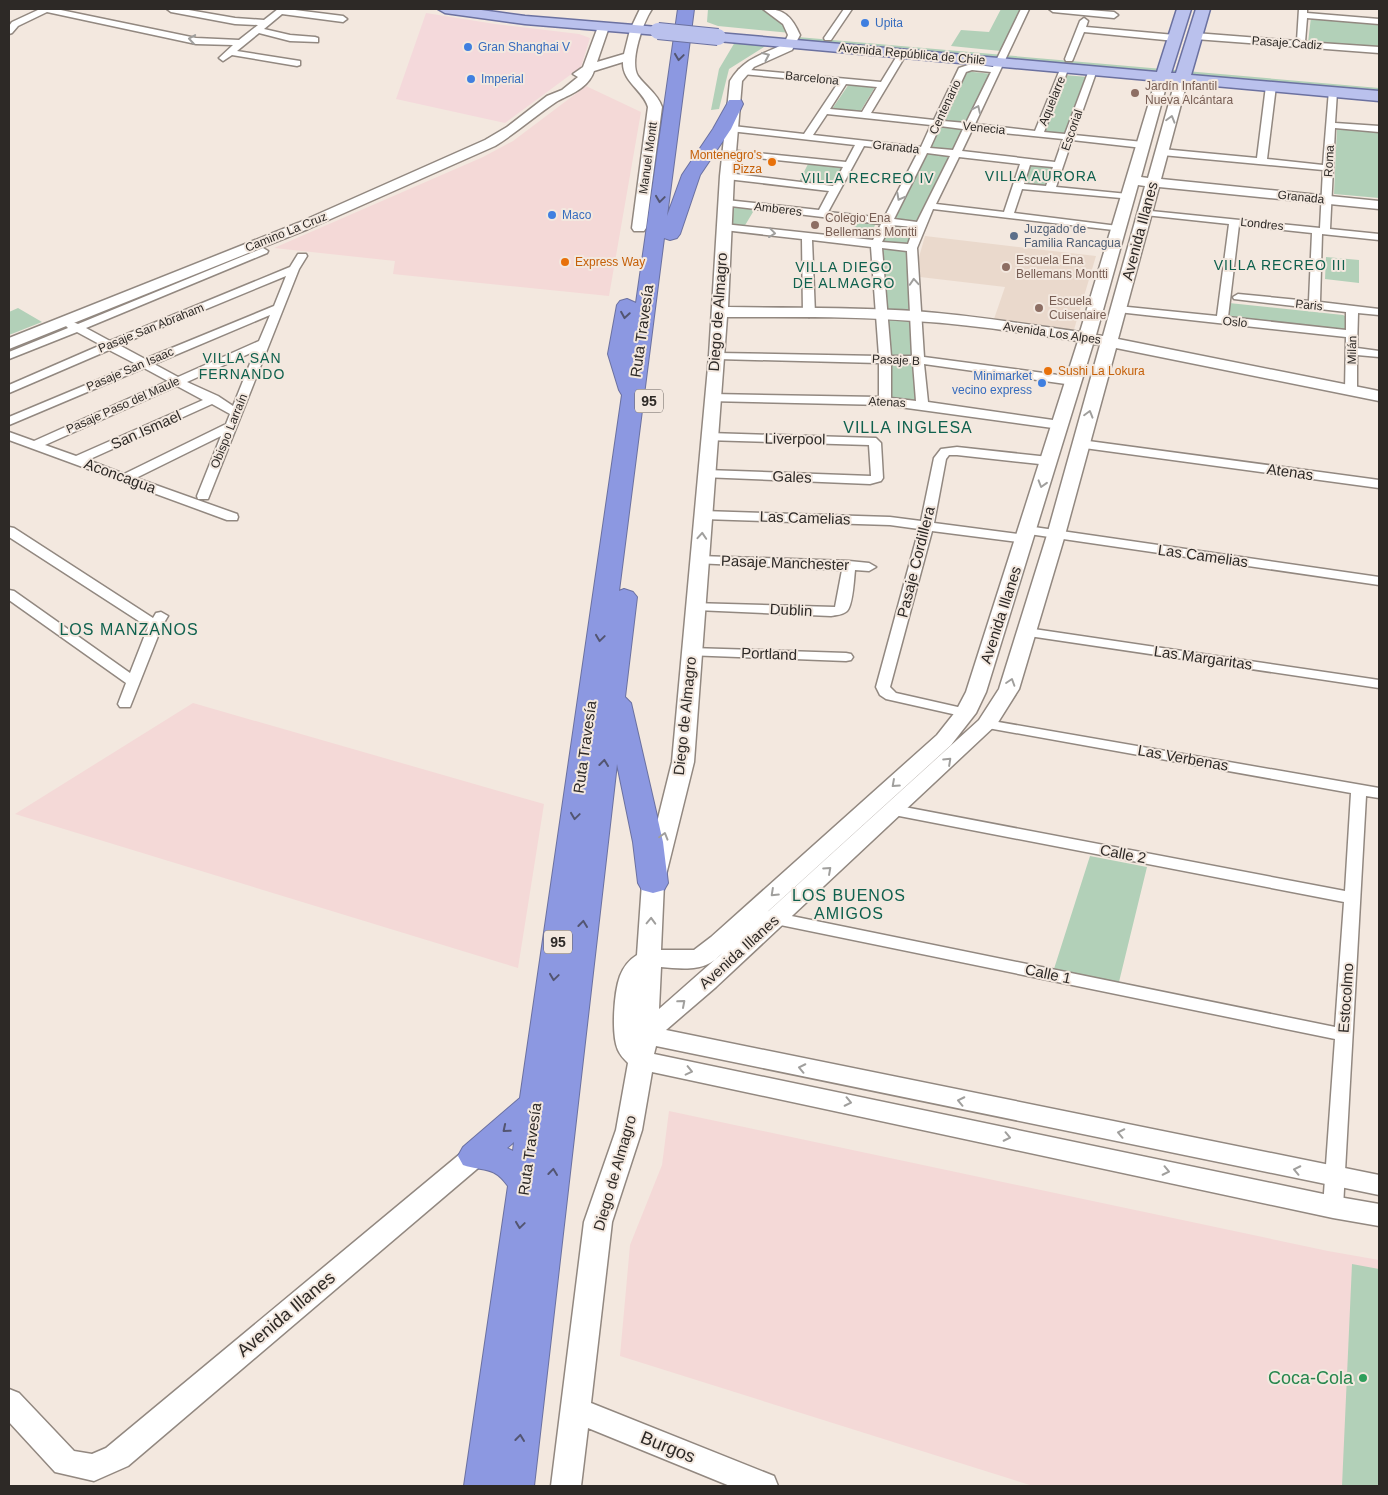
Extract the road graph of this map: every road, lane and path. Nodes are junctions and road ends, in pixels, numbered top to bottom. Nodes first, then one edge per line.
1 (45, 9) edge
2 (171, 9) edge
3 (212, 9) edge
4 (445, 9) edge
5 (507, 9) edge
6 (646, 9) edge
7 (686, 9) edge
8 (698, 9) edge
9 (769, 9) edge
10 (848, 9) edge
11 (1025, 9) edge
12 (1053, 9) edge
13 (1184, 9) edge
14 (1204, 9) edge
15 (282, 10) edge
16 (1087, 12) junction
17 (1116, 12) edge
18 (1303, 12) edge
19 (202, 14) junction
20 (344, 19) dead end
21 (1379, 22) edge
22 (265, 23) junction
23 (637, 26) junction
24 (603, 27) junction
25 (1081, 29) junction
26 (257, 30) junction
27 (9, 31) edge
28 (1108, 32) junction
29 (1195, 36) junction
30 (828, 38) junction
31 (1175, 38) junction
32 (793, 39) junction
33 (315, 40) dead end
34 (241, 43) junction
35 (1301, 44) junction
36 (1379, 50) edge
37 (903, 53) junction
38 (631, 56) junction
39 (297, 62) dead end
40 (999, 62) junction
41 (1067, 63) junction
42 (1110, 67) junction
43 (1093, 70) junction
44 (742, 71) junction
45 (1165, 72) junction
46 (588, 73) junction
47 (1184, 74) junction
48 (635, 78) junction
49 (844, 81) junction
50 (883, 85) junction
51 (1272, 86) junction
52 (1379, 87) edge
53 (1362, 90) junction
54 (1332, 92) junction
55 (1379, 96) edge
56 (735, 104) junction
57 (825, 111) junction
58 (865, 115) junction
59 (938, 123) junction
60 (1331, 125) junction
61 (969, 126) junction
62 (733, 129) junction
63 (1379, 130) edge
64 (1038, 134) junction
65 (807, 137) junction
66 (1069, 137) junction
67 (861, 143) junction
68 (1143, 145) junction
69 (924, 150) junction
70 (730, 152) junction
71 (1162, 152) junction
72 (956, 154) junction
73 (1262, 161) junction
74 (1026, 162) junction
75 (849, 165) junction
76 (1060, 165) junction
77 (1329, 168) junction
78 (728, 176) junction
79 (1133, 180) junction
80 (1154, 182) junction
81 (1018, 186) junction
82 (835, 189) junction
83 (1050, 189) junction
84 (1128, 197) junction
85 (1327, 199) junction
86 (726, 203) junction
87 (1379, 205) edge
88 (930, 206) junction
89 (1145, 212) junction
90 (822, 214) junction
91 (1008, 216) junction
92 (887, 221) junction
93 (1234, 222) junction
94 (920, 225) junction
95 (724, 227) junction
96 (655, 228) junction
97 (1118, 229) junction
98 (1321, 231) junction
99 (1379, 236) edge
100 (806, 237) junction
101 (876, 244) junction
102 (912, 248) junction
103 (263, 252) dead end
104 (302, 256) dead end
105 (294, 269) junction
106 (1238, 297) dead end
107 (1314, 305) junction
108 (280, 307) junction
109 (1352, 309) junction
110 (1118, 310) junction
111 (720, 312) junction
112 (1379, 312) edge
113 (809, 314) junction
114 (882, 315) junction
115 (916, 316) junction
116 (1222, 320) junction
117 (70, 324) junction
118 (1352, 334) junction
119 (1087, 337) junction
120 (1109, 342) junction
121 (264, 343) junction
122 (9, 344) edge
123 (110, 345) junction
124 (1351, 351) junction
125 (1379, 354) edge
126 (9, 356) edge
127 (717, 356) junction
128 (885, 359) junction
129 (918, 360) junction
130 (144, 363) junction
131 (177, 380) junction
132 (1073, 381) junction
133 (9, 389) edge
134 (1350, 390) junction
135 (1379, 396) edge
136 (712, 398) junction
137 (214, 399) junction
138 (885, 401) junction
139 (922, 404) junction
140 (236, 413) junction
141 (9, 421) edge
142 (1060, 425) junction
143 (231, 426) junction
144 (9, 436) edge
145 (709, 436) junction
146 (37, 444) junction
147 (1081, 444) junction
148 (78, 460) junction
149 (1049, 461) junction
150 (706, 474) junction
151 (125, 478) junction
152 (877, 478) joint
153 (1379, 484) edge
154 (203, 496) dead end
155 (703, 515) junction
156 (232, 517) dead end
157 (928, 525) junction
158 (9, 531) edge
159 (1026, 535) junction
160 (1056, 535) junction
161 (700, 560) junction
162 (849, 566) junction
163 (869, 567) dead end
164 (1379, 580) edge
165 (9, 594) edge
166 (696, 606) junction
167 (1027, 632) junction
168 (691, 652) junction
169 (846, 657) dead end
170 (614, 677) junction
171 (134, 682) junction
172 (1379, 684) edge
173 (125, 704) dead end
174 (966, 713) junction
175 (987, 724) junction
176 (1359, 789) junction
177 (1379, 793) edge
178 (894, 810) junction
179 (653, 883) junction
180 (1352, 898) junction
181 (752, 914) junction
182 (775, 919) junction
183 (650, 958) junction
184 (1344, 1035) junction
185 (643, 1048) junction
186 (537, 1103) junction
187 (475, 1156) junction
188 (1335, 1177) junction
189 (525, 1185) junction
190 (1379, 1185) edge
191 (1333, 1207) junction
192 (1379, 1215) edge
193 (9, 1402) edge
194 (574, 1408) junction
195 (484, 1486) edge
196 (514, 1486) edge
197 (566, 1486) edge
198 (763, 1486) edge

1 - 27 street
34 -> 1 street
2 - 19 street
3 - 19 street
4 - 24 main road, Avenida República de Chile
5 - 23 main road, Avenida República de Chile
6 - 23 main road
7 -> 96 highway, Ruta Travesía / 95
8 - 96 highway, Ruta Travesía / 95
9 - 32 main road
10 - 30 street
11 - 40 street
12 - 16 street
13 - 31 main road, Avenida Illanes
14 - 29 main road, Avenida Illanes
15 - 20 street
15 - 22 street
16 - 17 street
16 - 25 street, Aquelarre
17 - 28 street
18 - 21 street
18 - 35 street
19 - 22 street
22 - 26 street
23 - 24 main road, Avenida República de Chile
23 - 32 main road, Avenida República de Chile, bridge
23 - 38 main road
24 - 46 main road
25 - 28 street
25 - 41 street, Aquelarre
26 - 33 street
26 - 34 street
28 - 31 street
29 - 35 street, Pasaje Cadiz
29 - 47 main road, Avenida Illanes
30 - 32 main road, Avenida República de Chile
30 - 40 main road, Avenida República de Chile
31 - 45 main road, Avenida Illanes
32 - 37 main road, Avenida República de Chile
44 -> 32 main road
34 - 39 street
35 - 36 street, Pasaje Cadiz
37 - 40 main road, Avenida República de Chile
37 - 50 street
38 - 46 main road
38 - 48 main road
40 - 41 main road, Avenida República de Chile
40 - 59 street, Centenario
61 -> 40 street
41 - 42 main road, Avenida República de Chile
41 - 43 main road, Avenida República de Chile
41 - 64 street, Aquelarre
42 - 43 main road, Avenida República de Chile
42 - 45 main road, Avenida República de Chile
43 - 66 street, Escorial
44 - 49 street, Barcelona
44 - 56 main road, Diego de Almagro
45 - 47 main road, Avenida República de Chile
45 - 68 main road, Avenida Illanes
46 - 48 main road
46 - 117 main road, Camino La Cruz
47 - 51 main road, Avenida República de Chile
47 - 53 main road, Avenida República de Chile
71 -> 47 main road, Avenida Illanes
48 - 96 main road, Manuel Montt
49 - 50 street, Barcelona
49 - 57 street
50 - 58 street
51 - 54 main road, Avenida República de Chile
51 - 73 street
52 - 53 main road, Avenida República de Chile
53 - 54 main road, Avenida República de Chile
53 - 55 main road, Avenida República de Chile
54 - 60 street, Roma
56 - 62 main road, Diego de Almagro
56 - 96 highway
57 - 58 street, Venecia
57 - 65 street
58 - 59 street, Venecia
59 - 61 street, Venecia
59 - 69 street, Centenario
60 - 63 street
60 - 77 street, Roma
61 - 64 street, Venecia
61 - 72 street
62 - 65 street, Granada
62 - 70 main road, Diego de Almagro
64 - 66 street, Venecia
65 - 67 street, Granada
66 - 68 street, Venecia
66 - 76 street, Escorial
67 - 69 street, Granada
67 - 75 street
68 - 79 main road, Avenida Illanes
69 - 72 street, Granada
69 -> 92 street, Centenario
70 - 75 street
70 - 78 main road, Diego de Almagro
71 - 73 street
71 - 80 main road, Avenida Illanes
72 - 74 street, Granada
72 - 88 street
73 - 77 street
74 - 76 street, Granada
74 - 81 street
75 - 82 street
76 - 83 street, Escorial
77 - 85 street, Roma
78 - 82 street
78 - 86 main road, Diego de Almagro
79 - 80 main road, Granada
79 - 84 main road, Avenida Illanes
80 - 85 main road, Granada
80 - 89 main road, Avenida Illanes
81 - 83 street
81 - 91 street
82 - 90 street
83 - 84 street
84 - 97 main road, Avenida Illanes
85 - 87 main road, Granada
85 - 98 street, Roma
86 - 90 street, Amberes
86 - 95 main road, Diego de Almagro
88 - 91 street
88 - 94 street
89 - 93 street, Londres
89 - 110 main road, Avenida Illanes
90 - 92 street, Amberes
91 - 97 street
92 - 94 street, Amberes
92 - 101 street, Centenario
93 - 98 street, Londres
93 - 116 street
94 - 102 street
95 -> 100 street, Amberes
95 - 111 main road, Diego de Almagro
96 - 170 highway, Ruta Travesía / 95
96 -> 186 highway, Ruta Travesía / 95
97 - 119 main road, Avenida Illanes
98 - 99 street, Londres
98 - 107 street, Roma
100 - 101 street, Amberes
100 - 113 street
101 - 102 street, Amberes
101 - 114 street
115 -> 102 street
103 - 117 street
104 - 105 street, Obispo Larraín
105 - 108 street, Obispo Larraín
105 - 123 street, Pasaje San Abraham
106 - 107 street, Paris
107 - 109 street, Paris
108 - 121 street, Obispo Larraín
108 - 130 street, Pasaje San Isaac
109 - 112 street, Paris
109 - 118 street, Milán
110 - 116 street, Oslo
110 - 120 main road, Avenida Illanes
111 - 113 main road, Avenida Los Alpes
111 - 127 main road, Diego de Almagro
113 - 114 main road, Avenida Los Alpes
114 - 115 main road, Avenida Los Alpes
114 - 128 street
115 - 119 main road, Avenida Los Alpes
115 - 129 street
116 - 118 street, Oslo
117 - 122 main road, Camino La Cruz
117 - 123 street
117 - 126 street
118 - 124 street, Milán
119 - 120 main road, Avenida Los Alpes
119 - 132 main road, Avenida Illanes
120 - 134 main road, Avenida Los Alpes
147 -> 120 main road, Avenida Illanes
121 - 131 street, Pasaje Paso del Maule
121 - 140 street, Obispo Larraín
123 - 130 street
123 - 133 street, Pasaje San Abraham
124 - 125 street
124 - 134 street, Milán
127 - 128 street, Pasaje B
127 - 136 main road, Diego de Almagro
128 - 129 street, Pasaje B
128 - 138 street
129 - 132 street, Pasaje B
129 - 139 street
130 - 131 street
130 - 141 street, Pasaje San Isaac
131 - 137 street
131 - 146 street, Pasaje Paso del Maule
132 - 142 main road, Avenida Illanes
134 - 135 main road, Avenida Los Alpes
136 - 138 street, Atenas
136 - 145 main road, Diego de Almagro
137 - 140 street
137 - 148 street, San Ismael
138 - 139 street, Atenas
139 - 142 street, Atenas
140 - 143 street, Obispo Larraín
142 - 149 main road, Avenida Illanes
143 - 151 street
143 - 154 street, Obispo Larraín
144 - 146 street, Aconcagua
145 - 150 main road, Diego de Almagro
145 - 152 street, Liverpool
146 - 148 street, Aconcagua
147 - 153 street, Atenas
147 - 160 main road, Avenida Illanes
148 - 151 street, Aconcagua
149 - 157 street, Pasaje Cordillera
149 -> 159 main road, Avenida Illanes
150 - 152 street, Gales
150 - 155 main road, Diego de Almagro
151 - 156 street, Aconcagua
155 - 157 street, Las Camelias
161 -> 155 main road, Diego de Almagro
157 - 159 street, Las Camelias
157 - 174 street, Pasaje Cordillera
158 - 171 street
159 - 160 street, Las Camelias
159 - 174 main road, Avenida Illanes
160 - 164 street, Las Camelias
160 - 167 main road, Avenida Illanes
161 - 162 street, Pasaje Manchester
161 - 166 main road, Diego de Almagro
162 - 163 street, Pasaje Manchester
162 - 166 street, Dublin
165 - 171 street
166 - 168 main road, Diego de Almagro
167 - 172 street, Las Margaritas
175 -> 167 main road, Avenida Illanes
168 - 169 street, Portland
179 -> 168 main road, Diego de Almagro
170 - 179 highway
196 -> 170 highway, Ruta Travesía / 95
171 - 173 street
174 -> 181 main road, Avenida Illanes
175 - 176 street, Las Verbenas
178 -> 175 main road, Avenida Illanes
176 - 177 street, Las Verbenas
176 - 180 street, Estocolmo
178 - 180 street, Calle 2
182 -> 178 main road, Avenida Illanes
183 -> 179 main road, Diego de Almagro
180 - 184 street, Estocolmo
181 - 182 street, Calle 1
181 - 183 main road, Avenida Illanes
182 - 184 street, Calle 1
185 -> 182 main road, Avenida Illanes
183 - 185 main road
184 - 188 street, Estocolmo
188 -> 185 main road
185 -> 191 main road
185 - 194 main road, Diego de Almagro
186 -> 187 highway
186 - 189 highway, Ruta Travesía / 95
187 - 189 highway
187 - 193 main road, Avenida Illanes
188 - 190 main road
188 - 191 street, Estocolmo
189 -> 195 highway, Ruta Travesía / 95
191 - 192 main road
194 - 197 main road, Diego de Almagro
194 - 198 main road, Burgos

